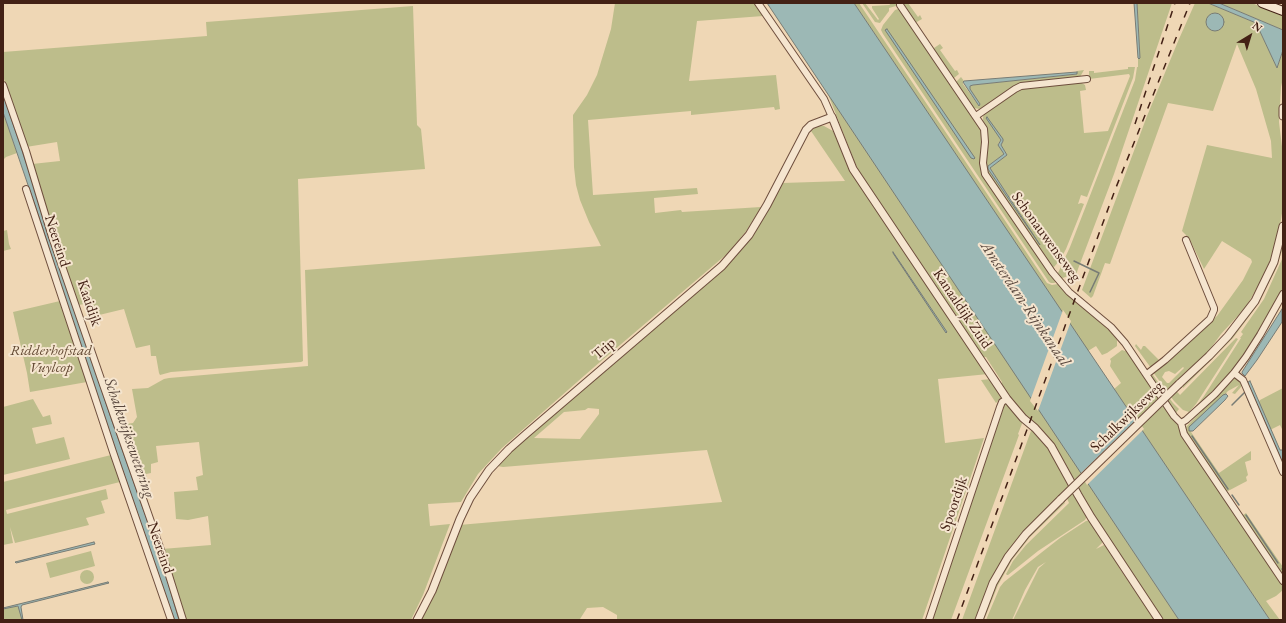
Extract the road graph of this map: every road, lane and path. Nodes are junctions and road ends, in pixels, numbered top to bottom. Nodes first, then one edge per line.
1 (758, 3) edge
2 (900, 3) edge
3 (1262, 3) edge
4 (1283, 11) edge
5 (1087, 79) dead end
6 (3, 85) edge
7 (1283, 108) edge
8 (976, 116) junction
9 (1283, 116) edge
10 (832, 117) junction
11 (26, 189) dead end
12 (1283, 226) edge
13 (1186, 240) dead end
14 (1283, 294) edge
15 (1234, 373) junction
16 (1146, 374) junction
17 (1006, 398) junction
18 (1181, 423) junction
19 (1283, 472) edge
20 (1283, 581) edge
21 (171, 620) edge
22 (183, 620) edge
23 (417, 620) edge
24 (929, 620) edge
25 (979, 620) edge
26 (1159, 620) edge

1 - 10 street, Kanaaldijk Zuid
2 - 8 street, Schonauwenseweg
3 - 4 main road
5 - 8 street
6 - 22 street, Kaaidijk
7 - 9 street
8 - 16 street, Schonauwenseweg
10 - 17 street, Kanaaldijk Zuid
10 - 23 street, Trip
11 - 21 street, Neereind
12 - 25 street, Schalkwijkseweg, bridge
13 - 16 street
14 - 15 street
15 - 18 street
15 - 19 street
16 - 18 street, Schonauwenseweg
17 - 24 street, Spoordijk
17 - 26 street, Kanaaldijk Zuid
18 - 20 street, Schonauwenseweg

